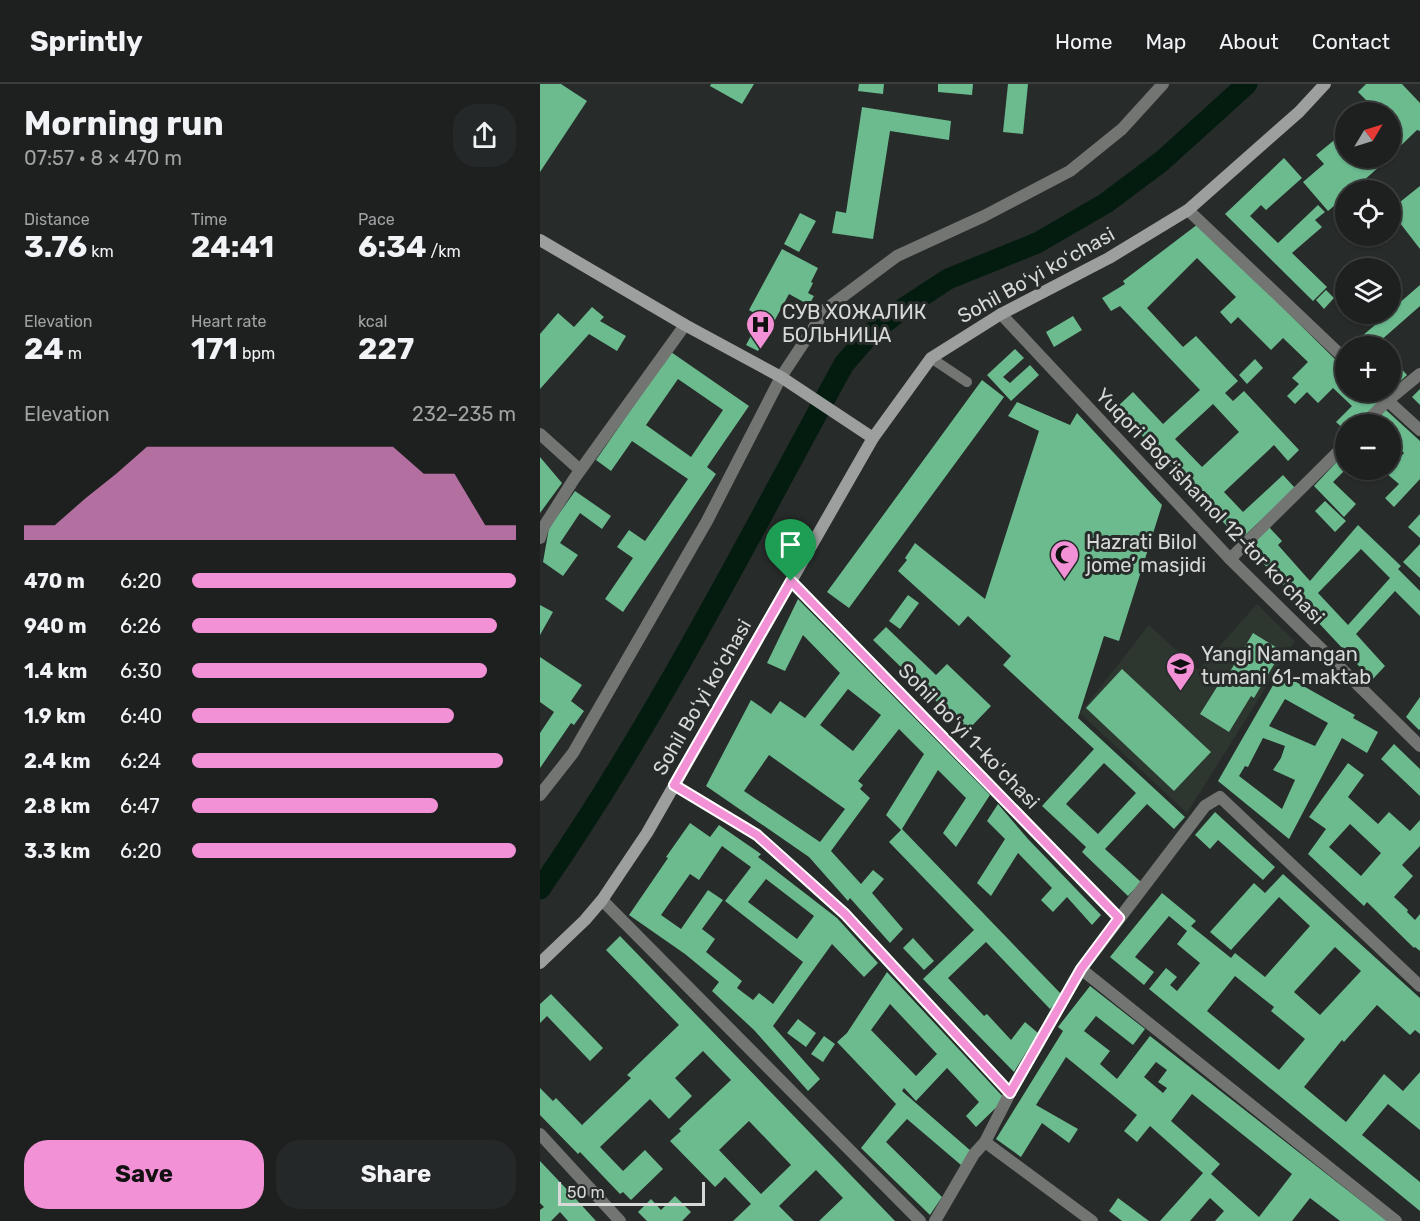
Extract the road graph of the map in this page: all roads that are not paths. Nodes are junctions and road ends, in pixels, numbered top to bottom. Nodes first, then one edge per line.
1 (1163, 84) edge
2 (1325, 84) edge
3 (1188, 210) junction
4 (540, 240) edge
5 (1001, 314) junction
6 (685, 325) junction
7 (1335, 350) edge
8 (931, 358) junction
9 (1420, 374) edge
10 (781, 377) junction
11 (967, 382) dead end
12 (1401, 390) edge
13 (1387, 402) edge
14 (1389, 402) edge
15 (1374, 414) edge
16 (1420, 430) edge
17 (540, 434) edge
18 (873, 438) junction
19 (1335, 455) edge
20 (580, 470) junction
21 (540, 538) edge
22 (1230, 560) junction
23 (791, 581) junction
24 (1420, 746) edge
25 (674, 785) junction
26 (540, 795) edge
27 (602, 900) junction
28 (1119, 918) junction
29 (540, 963) edge
30 (1081, 969) junction
31 (1420, 986) edge
32 (1010, 1093) junction
33 (540, 1134) edge
34 (986, 1142) junction
35 (620, 1221) edge
36 (920, 1221) edge
37 (935, 1221) edge
38 (1092, 1221) edge
39 (1396, 1221) edge

1 - 10 street
2 - 3 main road, Sohil Boʻyi koʻchasi
3 - 5 main road, Sohil Boʻyi koʻchasi
3 - 7 street
4 - 6 main road
5 - 8 main road, Sohil Boʻyi koʻchasi
5 - 22 street, Yuqori Bogʻishamol 12-tor koʻchasi
6 - 10 main road
6 - 20 street
8 - 11 lane
8 - 18 main road, Sohil Boʻyi koʻchasi
9 - 12 street
10 - 18 main road
10 - 26 street
13 - 15 street
14 - 16 street
17 - 20 street
18 - 23 main road, Sohil Boʻyi koʻchasi
19 - 22 street
20 - 21 street
22 - 24 street, Yuqori Bogʻishamol 12-tor koʻchasi
23 - 25 main road, Sohil Boʻyi koʻchasi
23 - 28 street, Sohil boʻyi 1-koʻchasi
25 - 27 main road, Sohil Boʻyi koʻchasi
25 - 32 street
27 - 29 main road, Sohil Boʻyi koʻchasi
27 - 36 street
28 - 30 street
28 - 31 street
30 - 32 street
30 - 39 street
32 - 34 street
33 - 35 street
34 - 37 street
34 - 38 street

